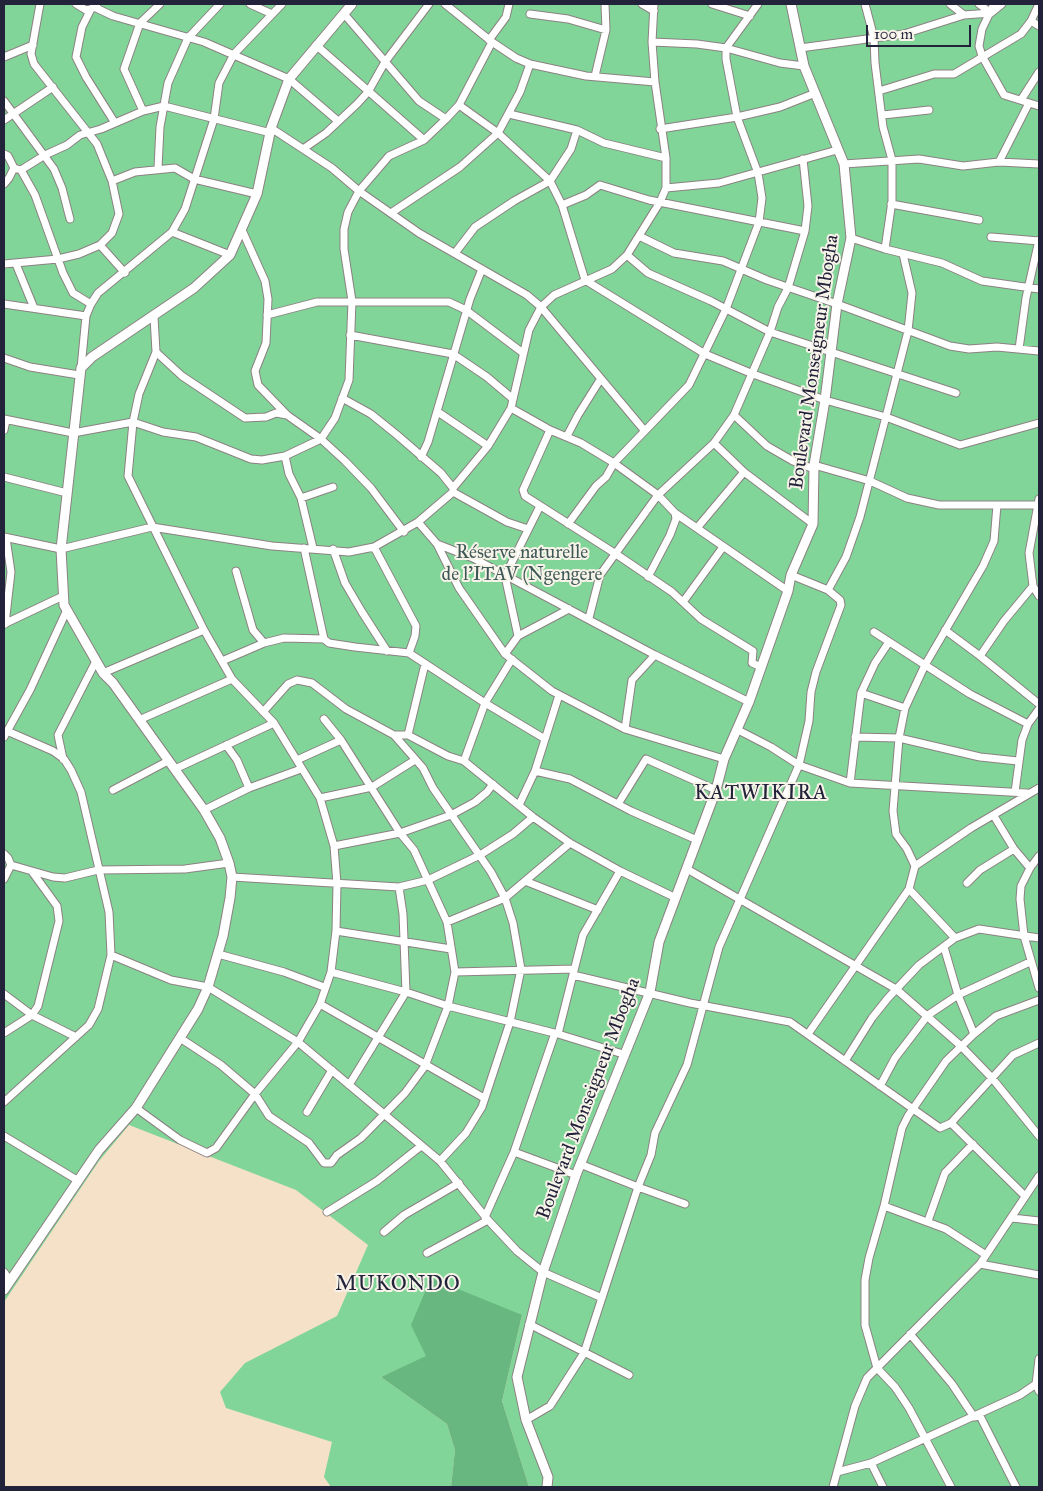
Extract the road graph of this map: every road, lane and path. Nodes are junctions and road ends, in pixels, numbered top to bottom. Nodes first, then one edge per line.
1 (40, 4) edge
2 (76, 4) edge
3 (160, 4) edge
4 (220, 4) edge
5 (250, 4) edge
6 (282, 4) edge
7 (352, 4) edge
8 (430, 4) edge
9 (445, 4) edge
10 (509, 4) edge
11 (605, 4) edge
12 (642, 4) edge
13 (712, 4) edge
14 (758, 4) edge
15 (791, 4) edge
16 (865, 4) edge
17 (950, 4) edge
18 (979, 4) edge
19 (994, 4) edge
20 (1002, 4) edge
21 (1039, 4) edge
22 (94, 7) edge
23 (654, 7) edge
24 (991, 13) junction
25 (272, 14) junction
26 (530, 14) dead end
27 (345, 15) junction
28 (964, 15) junction
29 (750, 16) junction
30 (1031, 21) junction
31 (140, 23) junction
32 (1039, 26) edge
33 (606, 30) junction
34 (188, 38) junction
35 (874, 38) junction
36 (491, 41) junction
37 (652, 42) junction
38 (33, 45) junction
39 (316, 45) junction
40 (726, 48) junction
41 (800, 48) junction
42 (234, 54) junction
43 (982, 56) junction
44 (4, 57) edge
45 (385, 62) junction
46 (530, 64) junction
47 (804, 66) junction
48 (1039, 72) edge
49 (595, 76) junction
50 (289, 79) junction
51 (655, 82) junction
52 (53, 87) junction
53 (368, 92) junction
54 (879, 92) junction
55 (813, 94) junction
56 (1020, 100) junction
57 (4, 101) edge
58 (1029, 103) junction
59 (458, 105) junction
60 (164, 106) junction
61 (1039, 106) edge
62 (929, 110) dead end
63 (143, 112) junction
64 (14, 114) junction
65 (509, 114) junction
66 (883, 115) junction
67 (737, 117) junction
68 (214, 119) junction
69 (446, 119) junction
70 (4, 120) edge
71 (338, 121) junction
72 (115, 124) junction
73 (660, 129) junction
74 (271, 130) junction
75 (577, 130) junction
76 (89, 133) junction
77 (498, 133) junction
78 (424, 140) junction
79 (303, 149) junction
80 (837, 150) junction
81 (4, 154) edge
82 (44, 155) junction
83 (666, 158) junction
84 (803, 159) junction
85 (892, 160) junction
86 (998, 162) junction
87 (844, 164) junction
88 (1039, 164) edge
89 (14, 168) junction
90 (158, 168) junction
91 (21, 170) junction
92 (758, 173) junction
93 (194, 180) junction
94 (112, 181) junction
95 (550, 181) junction
96 (4, 184) edge
97 (666, 188) junction
98 (358, 191) junction
99 (257, 194) junction
100 (660, 202) junction
101 (891, 204) junction
102 (562, 205) junction
103 (390, 213) junction
104 (70, 219) dead end
105 (979, 220) dead end
106 (760, 222) junction
107 (242, 230) junction
108 (805, 231) junction
109 (172, 232) junction
110 (639, 236) junction
111 (991, 237) dead end
112 (851, 238) junction
113 (1039, 241) edge
114 (100, 246) junction
115 (884, 249) junction
116 (455, 253) junction
117 (904, 254) junction
118 (230, 255) junction
119 (627, 255) junction
120 (58, 259) junction
121 (4, 264) edge
122 (16, 264) junction
123 (742, 267) junction
124 (482, 269) junction
125 (125, 273) junction
126 (585, 280) junction
127 (788, 288) junction
128 (1030, 288) junction
129 (1039, 289) edge
130 (352, 301) junction
131 (4, 304) edge
132 (91, 304) junction
133 (837, 304) junction
134 (541, 307) junction
135 (34, 308) junction
136 (726, 309) junction
137 (466, 310) junction
138 (267, 315) junction
139 (86, 316) junction
140 (154, 317) junction
141 (908, 331) junction
142 (770, 332) junction
143 (350, 335) junction
144 (1019, 349) junction
145 (1039, 351) edge
146 (156, 352) junction
147 (830, 352) junction
148 (523, 353) junction
149 (453, 354) junction
150 (705, 354) junction
151 (4, 358) edge
152 (80, 372) junction
153 (897, 372) junction
154 (752, 374) junction
155 (600, 380) junction
156 (956, 393) dead end
157 (342, 398) junction
158 (513, 399) junction
159 (825, 400) junction
160 (511, 408) junction
161 (438, 412) junction
162 (286, 415) junction
163 (734, 415) junction
164 (886, 417) junction
165 (5, 420) edge
166 (133, 422) junction
167 (1039, 422) edge
168 (4, 430) edge
169 (550, 430) junction
170 (644, 430) junction
171 (73, 433) junction
172 (567, 436) junction
173 (321, 439) junction
174 (714, 443) junction
175 (488, 446) junction
176 (285, 456) junction
177 (421, 457) junction
178 (614, 463) junction
179 (814, 467) junction
180 (744, 472) junction
181 (4, 477) edge
182 (870, 481) junction
183 (333, 486) dead end
184 (453, 490) junction
185 (67, 494) junction
186 (658, 495) junction
187 (300, 498) junction
188 (1039, 503) edge
189 (997, 505) junction
190 (540, 506) junction
191 (675, 513) junction
192 (418, 522) junction
193 (568, 524) junction
194 (813, 524) junction
195 (152, 526) junction
196 (697, 528) junction
197 (528, 530) junction
198 (404, 532) junction
199 (5, 537) edge
200 (437, 544) junction
201 (723, 546) junction
202 (374, 547) junction
203 (304, 548) junction
204 (313, 548) junction
205 (62, 549) junction
206 (333, 549) junction
207 (616, 554) junction
208 (236, 571) dead end
209 (791, 575) junction
210 (505, 576) junction
211 (648, 578) junction
212 (1033, 586) junction
213 (828, 590) junction
214 (788, 591) junction
215 (63, 596) junction
216 (1039, 596) edge
217 (683, 602) junction
218 (568, 609) junction
219 (66, 612) junction
220 (589, 618) junction
221 (4, 624) edge
222 (204, 630) junction
223 (945, 630) junction
224 (874, 632) dead end
225 (518, 636) junction
226 (324, 639) junction
227 (264, 642) junction
228 (889, 642) junction
229 (388, 651) junction
230 (409, 653) junction
231 (505, 654) junction
232 (655, 655) junction
233 (980, 656) junction
234 (512, 660) junction
235 (96, 661) junction
236 (222, 662) junction
237 (425, 664) junction
238 (925, 665) junction
239 (761, 667) junction
240 (103, 672) junction
241 (232, 679) junction
242 (861, 693) junction
243 (559, 695) junction
244 (749, 702) junction
245 (485, 703) junction
246 (1039, 704) edge
247 (904, 708) junction
248 (1039, 709) edge
249 (263, 712) junction
250 (324, 719) dead end
251 (140, 720) junction
252 (274, 723) junction
253 (1028, 724) junction
254 (625, 729) junction
255 (738, 730) junction
256 (5, 734) edge
257 (394, 735) junction
258 (408, 735) junction
259 (855, 737) junction
260 (899, 738) junction
261 (545, 739) junction
262 (341, 740) junction
263 (226, 745) junction
264 (64, 759) junction
265 (724, 759) junction
266 (168, 760) junction
267 (297, 760) junction
268 (415, 760) junction
269 (464, 761) junction
270 (1018, 761) junction
271 (799, 765) junction
272 (175, 769) junction
273 (301, 769) junction
274 (535, 771) junction
275 (493, 784) junction
276 (850, 784) junction
277 (896, 786) junction
278 (372, 787) junction
279 (249, 788) junction
280 (1039, 788) edge
281 (113, 790) dead end
282 (716, 790) junction
283 (1015, 792) junction
284 (1027, 793) junction
285 (320, 798) junction
286 (618, 804) junction
287 (519, 805) junction
288 (204, 810) junction
289 (452, 815) junction
290 (994, 816) junction
291 (532, 817) junction
292 (400, 833) junction
293 (697, 840) junction
294 (570, 843) junction
295 (334, 846) junction
296 (1014, 849) junction
297 (4, 854) edge
298 (480, 855) junction
299 (1039, 856) edge
300 (229, 863) junction
301 (11, 865) junction
302 (915, 866) junction
303 (1030, 868) junction
304 (687, 869) junction
305 (98, 870) junction
306 (620, 871) junction
307 (33, 873) junction
308 (232, 877) junction
309 (4, 879) edge
310 (428, 880) junction
311 (526, 882) junction
312 (967, 883) dead end
313 (337, 884) junction
314 (399, 887) junction
315 (909, 889) junction
316 (505, 898) junction
317 (676, 898) junction
318 (740, 900) junction
319 (598, 910) junction
320 (447, 922) junction
321 (336, 931) junction
322 (1024, 936) junction
323 (955, 938) junction
324 (1039, 938) edge
325 (404, 942) junction
326 (944, 946) junction
327 (451, 949) junction
328 (218, 954) junction
329 (111, 955) junction
330 (1030, 962) junction
331 (856, 965) junction
332 (521, 969) junction
333 (330, 972) junction
334 (455, 972) junction
335 (574, 972) junction
336 (1039, 985) edge
337 (208, 987) junction
338 (324, 987) junction
339 (896, 989) junction
340 (406, 992) junction
341 (650, 992) junction
342 (4, 994) edge
343 (958, 995) junction
344 (1039, 1000) edge
345 (320, 1004) junction
346 (702, 1004) junction
347 (448, 1006) junction
348 (32, 1015) junction
349 (928, 1015) junction
350 (510, 1022) junction
351 (4, 1032) edge
352 (557, 1033) junction
353 (808, 1034) junction
354 (974, 1034) junction
355 (76, 1037) junction
356 (380, 1037) junction
357 (180, 1038) junction
358 (298, 1042) junction
359 (1039, 1043) edge
360 (961, 1046) junction
361 (623, 1054) junction
362 (845, 1061) junction
363 (425, 1066) junction
364 (332, 1070) junction
365 (992, 1078) junction
366 (349, 1085) junction
367 (880, 1086) junction
368 (254, 1094) junction
369 (484, 1098) junction
370 (4, 1102) edge
371 (136, 1108) junction
372 (914, 1108) junction
373 (307, 1112) dead end
374 (385, 1114) junction
375 (951, 1123) junction
376 (4, 1136) edge
377 (1039, 1136) edge
378 (972, 1144) junction
379 (421, 1146) junction
380 (514, 1152) junction
381 (440, 1160) junction
382 (580, 1164) junction
383 (576, 1175) junction
384 (1039, 1176) edge
385 (77, 1180) junction
386 (459, 1183) junction
387 (638, 1188) junction
388 (1025, 1196) junction
389 (685, 1204) dead end
390 (884, 1206) junction
391 (327, 1212) dead end
392 (486, 1218) junction
393 (1012, 1218) junction
394 (928, 1221) junction
395 (1039, 1221) edge
396 (384, 1232) dead end
397 (427, 1253) dead end
398 (986, 1255) junction
399 (980, 1264) junction
400 (4, 1272) edge
401 (542, 1272) junction
402 (1039, 1275) edge
403 (10, 1281) junction
404 (4, 1290) edge
405 (602, 1298) junction
406 (529, 1324) junction
407 (910, 1334) junction
408 (584, 1353) junction
409 (1039, 1359) edge
410 (877, 1368) junction
411 (629, 1375) dead end
412 (1038, 1388) edge
413 (974, 1417) junction
414 (526, 1420) junction
415 (925, 1437) junction
416 (871, 1463) junction
417 (837, 1472) junction
418 (548, 1487) edge
419 (833, 1487) edge
420 (884, 1487) edge
421 (951, 1487) edge
422 (1016, 1487) edge

1 - 38 street
2 - 22 street
3 - 31 street
4 - 34 street
5 - 25 street
6 - 25 street
7 - 27 street
8 - 45 street
9 - 36 street
10 - 36 street
11 - 33 street
12 - 23 street
13 - 29 street
14 - 29 street
15 - 41 street, Boulevard Monseigneur Mbogha
16 - 35 street
17 - 28 street
18 - 24 street
19 - 24 street
20 - 24 street
21 - 30 street
22 - 31 street
22 - 72 street
23 - 37 street
24 - 28 street
24 - 43 street
25 - 42 street
26 - 33 street
27 - 39 street
27 - 45 street
28 - 35 street
29 - 40 street
30 - 32 street
30 - 43 street
31 - 34 street
31 - 63 street
33 - 49 street
34 - 42 street
34 - 60 street
35 - 41 street
35 - 54 street
36 - 46 street
36 - 59 street
37 - 40 street
37 - 51 street
38 - 44 street
38 - 52 street
39 - 50 street
39 - 53 street
40 - 47 street
40 - 67 street
41 - 47 street, Boulevard Monseigneur Mbogha
42 - 50 street
42 - 68 street
43 - 54 street
43 - 56 street
45 - 53 street
45 - 69 street
46 - 49 street
46 - 65 street
47 - 55 street, Boulevard Monseigneur Mbogha
48 - 56 street
49 - 51 street
50 - 71 street
50 - 74 street
51 - 73 street
52 - 64 street
52 - 76 street
53 - 71 street
53 - 78 street
54 - 66 street
55 - 67 street
55 - 80 street, Boulevard Monseigneur Mbogha
56 - 58 street
57 - 64 street
58 - 61 street
58 - 86 street
59 - 69 street
59 - 77 street
60 - 63 street
60 - 68 street
60 - 90 street
62 - 66 street
63 - 72 street
64 - 70 street
64 - 82 street
65 - 75 street
65 - 77 street
66 - 85 street
67 - 73 street
67 - 92 street
68 - 74 street
68 - 93 street
69 - 78 street
71 - 79 street
72 - 76 street
73 - 83 street
74 - 79 street
74 - 99 street
75 - 83 street
75 - 95 street
76 - 82 street
76 - 94 street
77 - 95 street
77 - 103 street
78 - 98 street
79 - 98 street
80 - 84 street
80 - 87 street, Boulevard Monseigneur Mbogha
81 - 89 street
82 - 91 street
82 - 104 street
83 - 97 street
84 - 92 street
84 - 108 street
85 - 86 street
85 - 87 street
85 - 101 street
86 - 88 street
87 - 112 street, Boulevard Monseigneur Mbogha
89 - 91 street
89 - 96 street
90 - 93 street
90 - 94 street
91 - 120 street
92 - 97 street
92 - 106 street
93 - 99 street
93 - 109 street
94 - 114 street
95 - 102 street
95 - 116 street
97 - 100 street
98 - 103 street
98 - 130 street
99 - 107 street
100 - 102 street
100 - 106 street
100 - 110 street
101 - 105 street
101 - 115 street
102 - 126 street
103 - 116 street
106 - 108 street
106 - 123 street
107 - 118 street
107 - 138 street
108 - 127 street
109 - 118 street
109 - 125 street
110 - 119 street
110 - 123 street
111 - 113 street
112 - 115 street
112 - 133 street, Boulevard Monseigneur Mbogha
113 - 128 street
114 - 120 street
114 - 125 street
115 - 117 street
116 - 124 street
117 - 128 street
117 - 141 street
118 - 140 street
119 - 126 street
119 - 136 street
120 - 122 street
120 - 132 street
121 - 122 street
122 - 135 street
123 - 127 street
123 - 136 street
124 - 134 street
124 - 137 street
125 - 132 street
126 - 134 street
126 - 150 street
127 - 133 street
127 - 142 street
128 - 129 street
128 - 144 street
130 - 137 street
130 - 138 street
130 - 143 street
131 - 135 street
132 - 139 street
133 - 141 street
133 - 147 street, Boulevard Monseigneur Mbogha
134 - 148 street
134 - 155 street
135 - 139 street
136 - 142 street
136 - 150 street
137 - 148 street
137 - 149 street
138 - 162 street
139 - 152 street
140 - 146 street
140 - 152 street
141 - 144 street
141 - 153 street
142 - 147 street
142 - 154 street
143 - 149 street
143 - 157 street
144 - 145 street
146 - 162 street
146 - 166 street
147 - 153 street
147 - 159 street, Boulevard Monseigneur Mbogha
148 - 158 street
149 - 158 street
149 - 161 street
150 - 154 street
150 - 170 street
151 - 152 street
152 - 171 street
153 - 156 street
153 - 164 street
154 - 159 street
154 - 163 street
155 - 170 street
155 - 172 street
157 - 173 street
157 - 177 street
158 - 160 street
159 - 164 street
159 - 179 street, Boulevard Monseigneur Mbogha
160 - 169 street
160 - 175 street
161 - 175 street
161 - 177 street
162 - 173 street
163 - 174 street
163 - 179 street
164 - 167 street
164 - 182 street
165 - 168 street
165 - 171 street
166 - 171 street
166 - 176 street
166 - 195 street
169 - 172 street
169 - 190 street
170 - 178 street
171 - 185 street
172 - 178 street
173 - 176 street
173 - 198 street
174 - 180 street
174 - 186 street
175 - 184 street
176 - 187 street
177 - 184 street
178 - 186 street
178 - 193 street
179 - 182 street
179 - 194 street, Boulevard Monseigneur Mbogha
180 - 194 street
180 - 196 street
181 - 185 street
182 - 189 street
182 - 213 street
183 - 187 street
184 - 192 street
184 - 197 street
185 - 205 street
186 - 191 street
186 - 207 street
187 - 204 street
188 - 189 street
188 - 212 street
189 - 223 street
190 - 193 street
190 - 197 street
191 - 196 street
191 - 211 street
192 - 198 street
192 - 200 street
193 - 207 street
194 - 209 street, Boulevard Monseigneur Mbogha
195 - 203 street
195 - 205 street
195 - 222 street
196 - 201 street
197 - 210 street
198 - 202 street
199 - 205 street
199 - 221 street
200 - 210 street
200 - 231 street
201 - 214 street
201 - 217 street
202 - 206 street
202 - 230 street
203 - 204 street
203 - 226 street
204 - 206 street
205 - 215 street
206 - 229 street
207 - 211 street
207 - 220 street
208 - 227 street
209 - 213 street
209 - 214 street, Boulevard Monseigneur Mbogha
210 - 218 street
210 - 225 street
211 - 217 street
212 - 216 street
212 - 233 street
213 - 271 street
214 - 239 street, Boulevard Monseigneur Mbogha
215 - 219 street
215 - 221 street
217 - 239 street
218 - 220 street
218 - 225 street
219 - 235 street
219 - 256 street
220 - 232 street
222 - 236 street
222 - 240 street
223 - 233 street
223 - 238 street
224 - 228 street
225 - 231 street
226 - 227 street
226 - 229 street
227 - 236 street
228 - 238 street
228 - 242 street
229 - 230 street
230 - 237 street
231 - 234 street
232 - 244 street
232 - 254 street
233 - 246 street
234 - 243 street
234 - 245 street
235 - 240 street
235 - 264 street
236 - 241 street
237 - 245 street
237 - 258 street
238 - 247 street
238 - 253 street
239 - 244 street, Boulevard Monseigneur Mbogha
240 - 251 street
241 - 249 street
241 - 251 street
242 - 247 street
242 - 259 street
243 - 254 street
243 - 261 street
244 - 255 street, Boulevard Monseigneur Mbogha
245 - 261 street
245 - 269 street
247 - 260 street
248 - 253 street
249 - 252 street
249 - 257 street
250 - 262 street
251 - 266 street
252 - 263 street
252 - 267 street
253 - 270 street
254 - 265 street
255 - 265 street, Boulevard Monseigneur Mbogha
255 - 271 street
256 - 264 street
257 - 258 street
257 - 268 street
258 - 269 street
259 - 260 street
259 - 276 street
260 - 270 street
260 - 277 street
261 - 274 street
262 - 267 street
262 - 278 street
263 - 272 street
263 - 279 street
264 - 305 street
265 - 282 street, Boulevard Monseigneur Mbogha
266 - 272 street
266 - 281 street
267 - 273 street
268 - 278 street
268 - 289 street
269 - 275 street
270 - 283 street
271 - 276 street
271 - 318 street
272 - 288 street
273 - 279 street
273 - 285 street
274 - 286 street
274 - 287 street
275 - 287 street
275 - 289 street
276 - 277 street
277 - 283 street
277 - 302 street
278 - 285 street
278 - 292 street
279 - 288 street
280 - 284 street
282 - 286 street
282 - 293 street, Boulevard Monseigneur Mbogha
283 - 284 street
284 - 290 street
285 - 295 street
286 - 293 street
287 - 291 street
288 - 300 street
289 - 292 street
289 - 298 street
290 - 296 street
290 - 302 street
291 - 294 street
291 - 298 street
292 - 295 street
292 - 310 street
293 - 304 street, Boulevard Monseigneur Mbogha
294 - 306 street
294 - 311 street
295 - 313 street
296 - 303 street
296 - 312 street
297 - 301 street
298 - 310 street
298 - 316 street
299 - 303 street
300 - 305 street
300 - 308 street
301 - 307 street
301 - 309 street
302 - 315 street
303 - 322 street
304 - 317 street, Boulevard Monseigneur Mbogha
304 - 318 street
305 - 307 street
305 - 329 street
306 - 317 street
306 - 319 street
307 - 348 street
308 - 313 street
308 - 328 street
310 - 314 street
310 - 320 street
311 - 316 street
311 - 319 street
313 - 314 street
313 - 321 street
314 - 325 street
315 - 323 street
315 - 331 street
316 - 320 street
316 - 332 street
317 - 341 street, Boulevard Monseigneur Mbogha
318 - 331 street
318 - 346 street
319 - 335 street
320 - 327 street
321 - 325 street
321 - 333 street
322 - 323 street
322 - 324 street
322 - 330 street
323 - 326 street
325 - 327 street
325 - 340 street
326 - 339 street
326 - 343 street
327 - 334 street
328 - 337 street
328 - 338 street
329 - 337 street
329 - 355 street
330 - 336 street
330 - 343 street
331 - 339 street
331 - 353 street
332 - 334 street
332 - 335 street
332 - 350 street
333 - 338 street
333 - 340 street
334 - 347 street
335 - 341 street
335 - 352 street
337 - 357 street
337 - 358 street
338 - 345 street
339 - 349 street
339 - 362 street
340 - 347 street
340 - 356 street
341 - 346 street
341 - 361 street, Boulevard Monseigneur Mbogha
342 - 348 street
343 - 349 street
343 - 354 street
344 - 354 street
345 - 356 street
345 - 358 street
346 - 353 street
346 - 387 street
347 - 350 street
347 - 363 street
348 - 351 street
348 - 355 street
349 - 360 street
349 - 367 street
350 - 352 street
350 - 369 street
352 - 361 street
352 - 380 street
353 - 362 street
354 - 360 street
355 - 370 street
356 - 363 street
356 - 366 street
357 - 368 street
357 - 371 street
358 - 364 street
358 - 368 street
359 - 365 street
360 - 365 street
360 - 372 street
361 - 382 street, Boulevard Monseigneur Mbogha
362 - 367 street
363 - 369 street
363 - 374 street
364 - 366 street
364 - 373 street
365 - 375 street
365 - 377 street
366 - 374 street
367 - 372 street
368 - 371 street
368 - 374 street
369 - 381 street
371 - 385 street
372 - 375 street
372 - 390 street
374 - 379 street
375 - 378 street
376 - 385 street
378 - 388 street
378 - 394 street
379 - 381 street
379 - 391 street
380 - 383 street
380 - 392 street
381 - 386 street
382 - 383 street, Boulevard Monseigneur Mbogha
382 - 387 street
383 - 401 street, Boulevard Monseigneur Mbogha
384 - 388 street
385 - 403 street
386 - 392 street
386 - 396 street
387 - 389 street
387 - 405 street
388 - 393 street
390 - 394 street
390 - 410 street
392 - 397 street
392 - 401 street
393 - 395 street
393 - 398 street
394 - 398 street
398 - 399 street
399 - 402 street
399 - 407 street
400 - 403 street
401 - 405 street
401 - 406 street, Boulevard Monseigneur Mbogha
403 - 404 street
405 - 408 street
406 - 408 street
406 - 414 street, Boulevard Monseigneur Mbogha
407 - 410 street
407 - 413 street
408 - 411 street
408 - 414 street
409 - 412 street
410 - 415 street
410 - 417 street
412 - 413 street
413 - 415 street
413 - 422 street
414 - 418 street, Boulevard Monseigneur Mbogha
415 - 416 street
415 - 421 street
416 - 417 street
416 - 420 street
417 - 419 street

